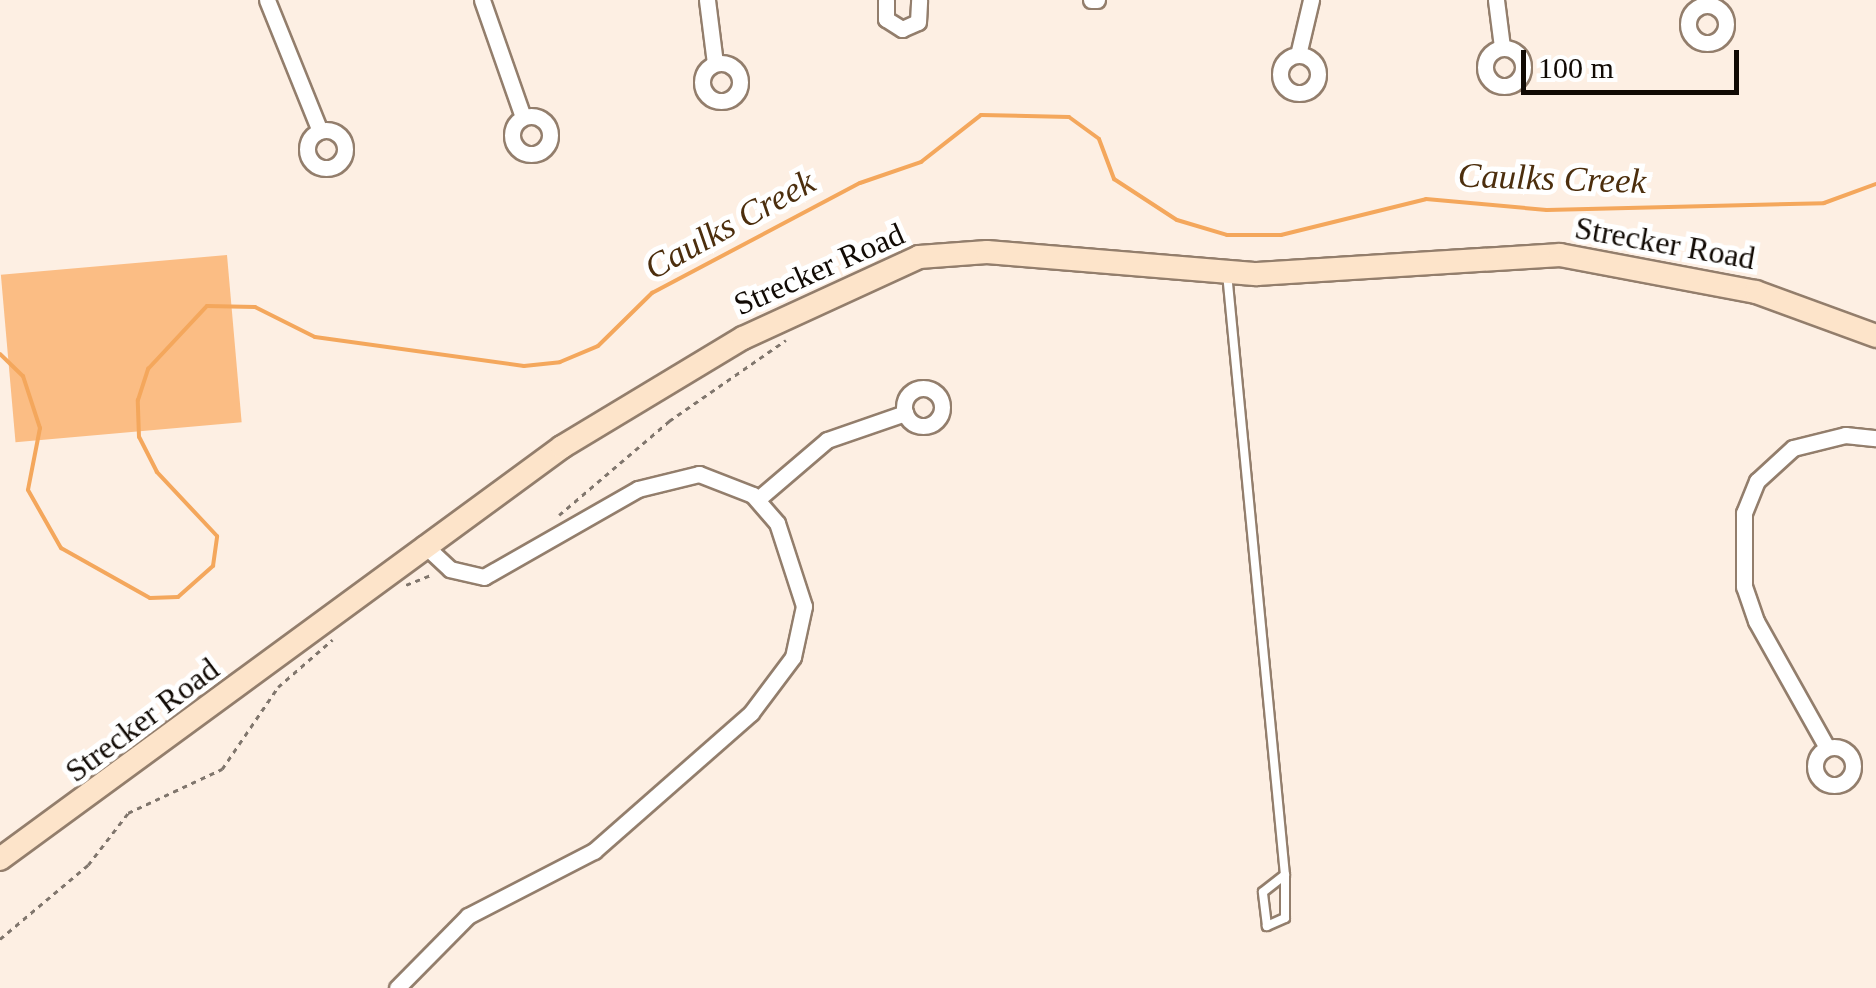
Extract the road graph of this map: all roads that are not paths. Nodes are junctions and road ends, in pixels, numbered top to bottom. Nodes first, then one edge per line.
1 (267, 0) edge
2 (482, 0) edge
3 (707, 0) edge
4 (886, 0) edge
5 (920, 0) edge
6 (1311, 0) edge
7 (1496, 0) edge
8 (1502, 48) dead end
9 (1298, 55) dead end
10 (715, 64) dead end
11 (523, 117) dead end
12 (320, 131) dead end
13 (1226, 273) junction
14 (1876, 336) edge
15 (906, 414) dead end
16 (1876, 438) edge
17 (758, 499) junction
18 (423, 544) junction
19 (1825, 744) dead end
20 (0, 859) edge
21 (1285, 875) junction
22 (397, 988) edge

1 - 12 street
2 - 11 street
3 - 10 street
4 - 5 street
6 - 9 street
7 - 8 street
13 - 14 street, Strecker Road
13 - 18 street, Strecker Road
13 - 21 lane
15 - 17 street
16 - 19 street
17 - 18 street
17 - 22 street
18 - 20 street, Strecker Road
21 - 21 lane

